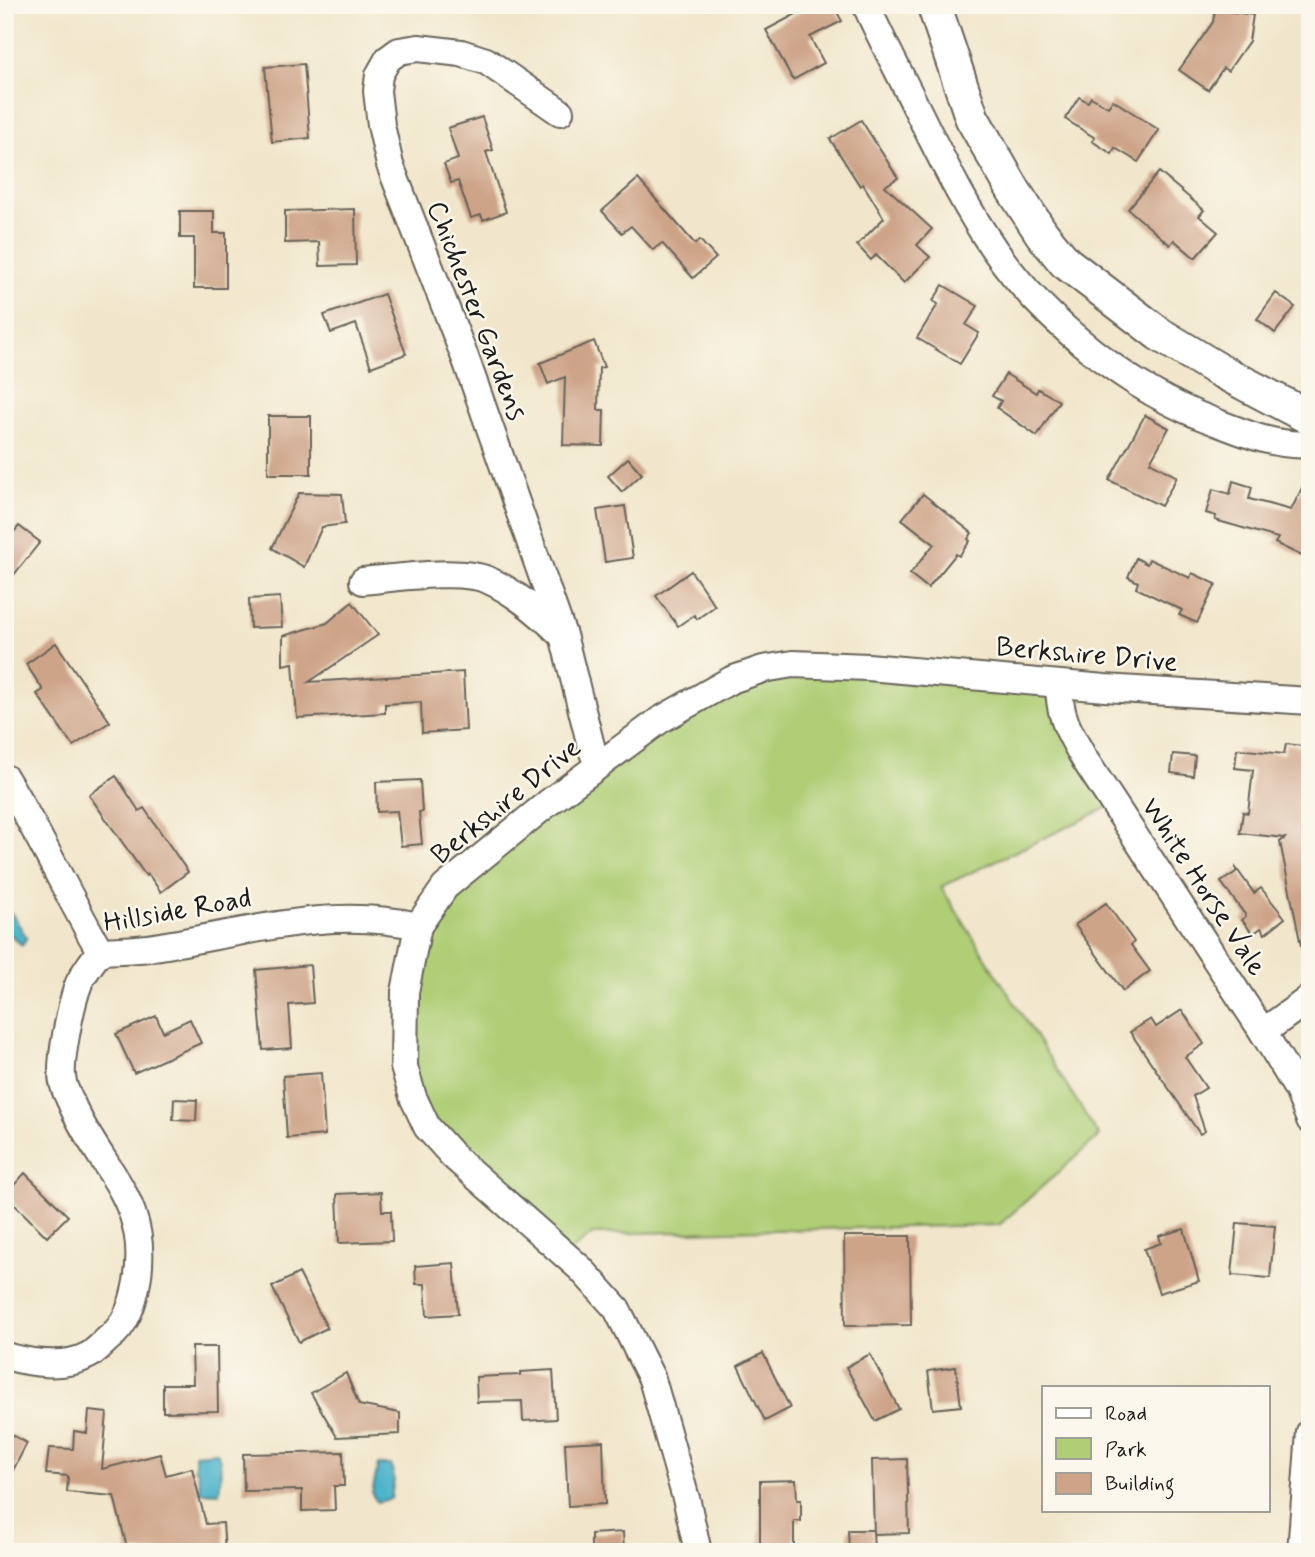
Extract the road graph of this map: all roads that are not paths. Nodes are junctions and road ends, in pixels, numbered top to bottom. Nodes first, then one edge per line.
1 (866, 5) edge
2 (934, 5) edge
3 (560, 112) dead end
4 (1310, 418) edge
5 (1310, 444) edge
6 (363, 581) dead end
7 (562, 635) junction
8 (1059, 684) junction
9 (1310, 701) edge
10 (598, 765) junction
11 (5, 779) edge
12 (418, 926) junction
13 (100, 951) junction
14 (1310, 998) edge
15 (1263, 1032) junction
16 (1310, 1120) edge
17 (5, 1356) edge
18 (1310, 1432) edge
19 (698, 1552) edge
20 (1301, 1552) edge

1 - 5 street
2 - 4 street
3 - 7 street, Chichester Gardens
6 - 7 street
7 - 10 street, Chichester Gardens
8 - 9 street, Berkshire Drive
8 - 10 street, Berkshire Drive
8 - 15 street, White Horse Vale
10 - 12 street, Berkshire Drive
11 - 13 street
12 - 13 street, Hillside Road
12 - 19 street, Berkshire Drive
13 - 17 street, Hillside Road
14 - 15 street
15 - 16 street, White Horse Vale
18 - 20 street

